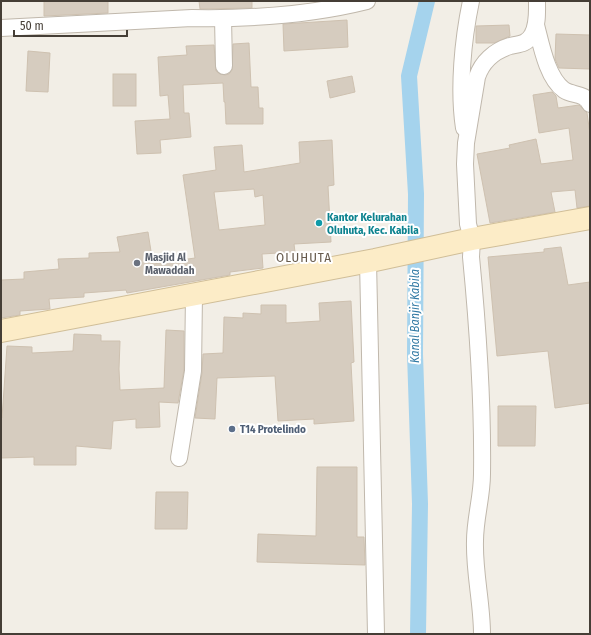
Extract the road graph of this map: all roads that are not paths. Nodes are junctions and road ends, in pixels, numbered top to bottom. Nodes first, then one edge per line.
1 (471, 1) edge
2 (537, 1) edge
3 (361, 2) edge
4 (222, 18) junction
5 (536, 25) junction
6 (1, 28) edge
7 (224, 66) dead end
8 (590, 104) edge
9 (466, 143) junction
10 (590, 218) edge
11 (467, 240) junction
12 (371, 260) junction
13 (194, 294) junction
14 (1, 330) edge
15 (179, 458) dead end
16 (376, 634) edge
17 (482, 634) edge

1 - 9 street
2 - 5 street
3 - 4 street
4 - 6 street
4 - 7 street
5 - 8 street
5 - 9 street
9 - 11 street
10 - 11 main road
11 - 12 main road
11 - 17 street
12 - 13 main road
12 - 16 street
13 - 14 main road
13 - 15 street

